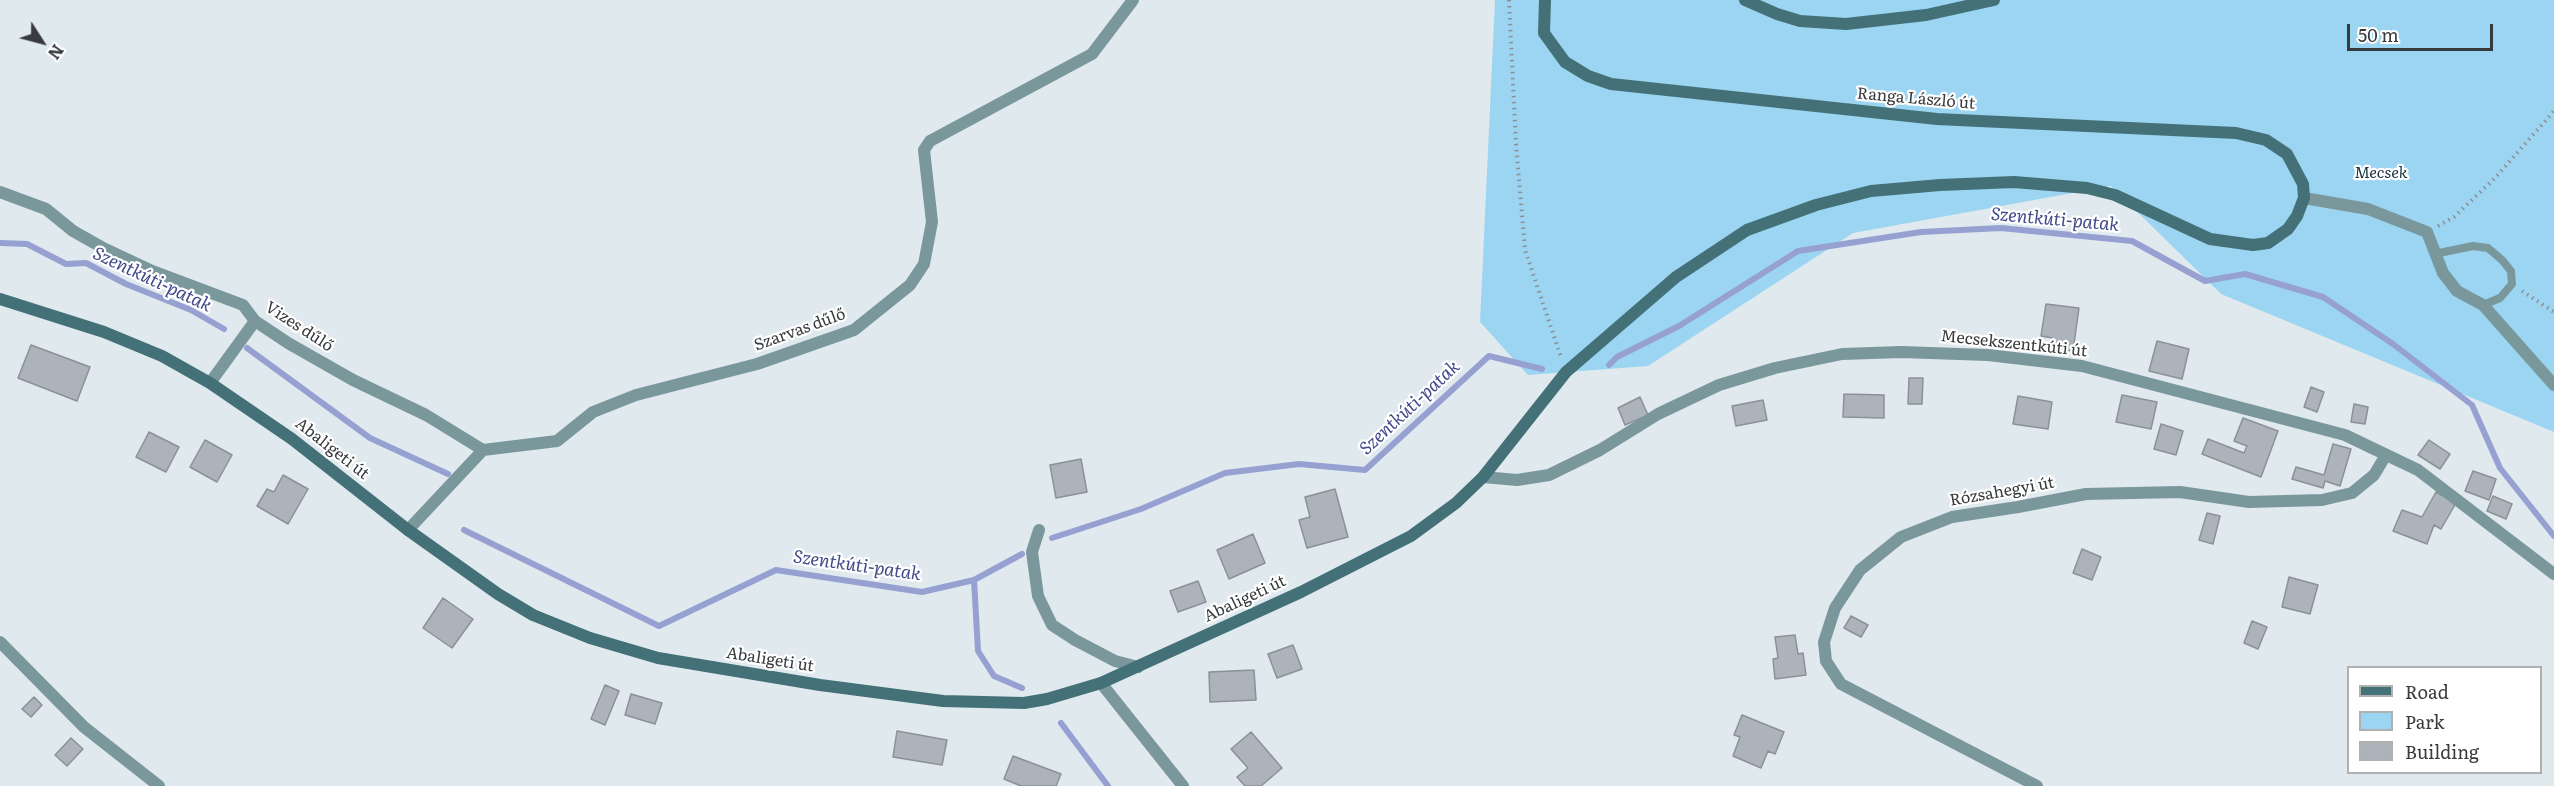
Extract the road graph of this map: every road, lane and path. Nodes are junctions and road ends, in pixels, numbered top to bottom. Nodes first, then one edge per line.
1 (1133, 0) edge
2 (1509, 0) edge
3 (1545, 0) edge
4 (1744, 0) edge
5 (1994, 0) edge
6 (2554, 111) edge
7 (0, 192) edge
8 (2304, 198) junction
9 (2427, 232) junction
10 (2434, 254) junction
11 (2512, 284) junction
12 (0, 299) edge
13 (2483, 305) junction
14 (2554, 312) edge
15 (255, 321) junction
16 (1566, 372) junction
17 (210, 383) junction
18 (2554, 385) edge
19 (483, 450) junction
20 (2386, 455) junction
21 (1483, 477) junction
22 (408, 530) junction
23 (1039, 530) dead end
24 (2554, 574) edge
25 (0, 642) edge
26 (1138, 667) junction
27 (1101, 683) junction
28 (159, 786) edge
29 (1183, 786) edge
30 (2037, 786) edge

1 - 19 street, Szarvas dűlő
2 - 16 path
3 - 8 main road, Ranga László út
4 - 5 main road
6 - 9 path
7 - 15 street, Vizes dűlő
8 - 9 street
8 - 16 main road, Abaligeti út
9 - 10 street
10 - 11 lane
10 - 13 street
11 - 13 lane
11 - 14 path
12 - 17 main road, Abaligeti út
13 - 18 street
15 - 17 street
15 - 19 street, Vizes dűlő
16 - 21 main road, Abaligeti út
17 - 22 main road, Abaligeti út
19 - 22 street
20 - 21 street, Mecsekszentkúti út
20 - 24 street, Mecsekszentkúti út
20 - 30 street, Rózsahegyi út
21 - 26 main road, Abaligeti út
22 - 27 main road, Abaligeti út
23 - 26 street
25 - 28 street
26 - 27 main road, Abaligeti út
27 - 29 street

